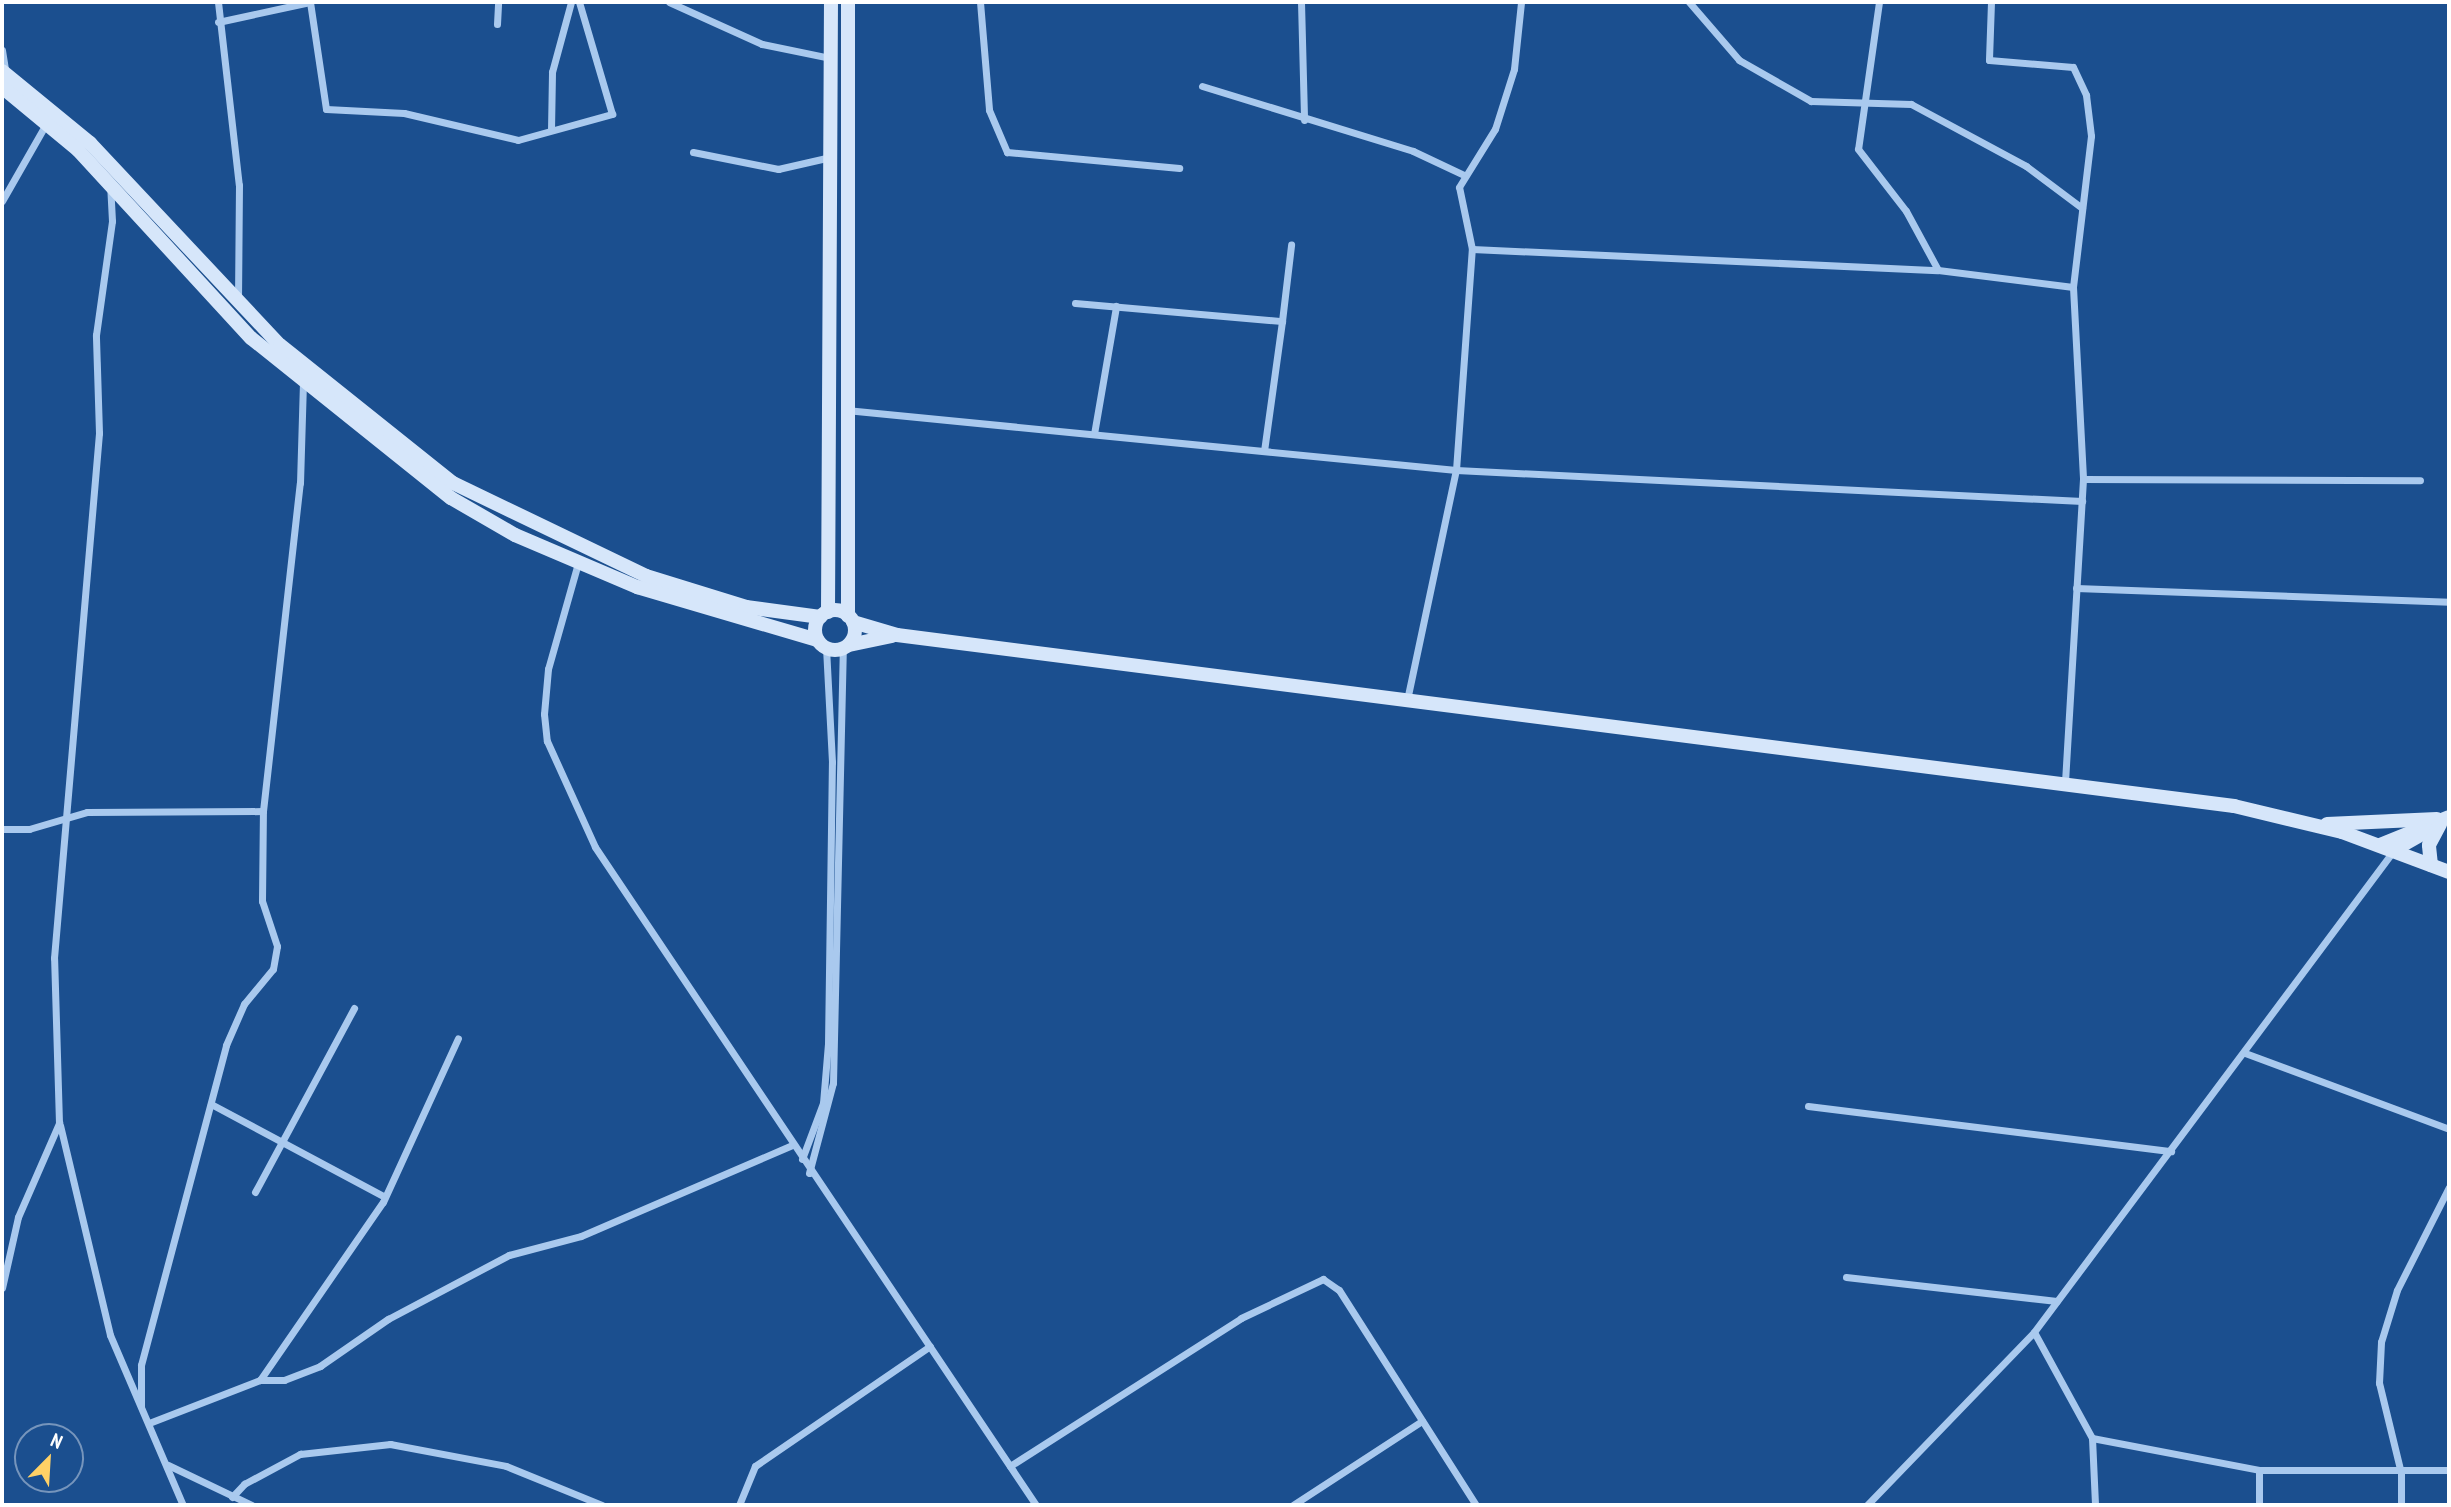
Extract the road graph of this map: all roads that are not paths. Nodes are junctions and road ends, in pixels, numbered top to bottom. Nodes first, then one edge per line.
1 (218, 2) edge
2 (498, 2) edge
3 (571, 2) edge
4 (579, 2) edge
5 (669, 2) edge
6 (831, 2) edge
7 (848, 2) edge
8 (980, 2) edge
9 (1301, 2) edge
10 (1521, 2) edge
11 (1689, 2) edge
12 (1879, 2) edge
13 (1992, 2) edge
14 (218, 22) junction
15 (497, 24) dead end
16 (2, 50) edge
17 (830, 58) junction
18 (3, 78) edge
19 (1202, 86) dead end
20 (1861, 106) junction
21 (1304, 120) junction
22 (46, 123) junction
23 (551, 130) junction
24 (693, 152) dead end
25 (831, 157) junction
26 (1179, 168) dead end
27 (1464, 175) junction
28 (109, 182) junction
29 (2, 201) edge
30 (2082, 208) junction
31 (1291, 245) dead end
32 (1472, 249) junction
33 (1938, 270) junction
34 (2073, 287) junction
35 (1075, 303) dead end
36 (239, 305) junction
37 (1116, 306) junction
38 (1282, 321) junction
39 (303, 384) junction
40 (845, 410) junction
41 (1094, 435) junction
42 (1264, 451) junction
43 (1456, 470) junction
44 (2083, 480) junction
45 (2420, 480) dead end
46 (2082, 501) junction
47 (578, 562) junction
48 (2076, 588) junction
49 (2449, 602) edge
50 (824, 614) junction
51 (851, 619) junction
52 (897, 635) junction
53 (822, 644) junction
54 (846, 647) junction
55 (1407, 700) junction
56 (2065, 782) junction
57 (263, 811) junction
58 (2444, 819) edge
59 (68, 820) junction
60 (2315, 824) junction
61 (2, 830) edge
62 (2387, 847) junction
63 (2381, 862) junction
64 (2431, 865) junction
65 (2449, 872) edge
66 (354, 1008) dead end
67 (458, 1038) dead end
68 (2245, 1053) junction
69 (211, 1104) junction
70 (1808, 1106) dead end
71 (60, 1123) junction
72 (2449, 1129) edge
73 (281, 1140) junction
74 (792, 1145) junction
75 (2171, 1151) junction
76 (802, 1159) junction
77 (809, 1173) junction
78 (2449, 1186) edge
79 (255, 1192) dead end
80 (385, 1197) junction
81 (1846, 1277) dead end
82 (2, 1288) edge
83 (2057, 1301) junction
84 (2034, 1332) junction
85 (930, 1346) junction
86 (260, 1380) junction
87 (141, 1406) junction
88 (1422, 1421) junction
89 (149, 1423) junction
90 (2092, 1438) junction
91 (168, 1464) junction
92 (1010, 1466) junction
93 (2259, 1470) junction
94 (2449, 1470) edge
95 (2401, 1473) junction
96 (232, 1497) junction
97 (183, 1505) edge
98 (252, 1505) edge
99 (603, 1505) edge
100 (739, 1505) edge
101 (1036, 1505) edge
102 (1293, 1505) edge
103 (1476, 1505) edge
104 (1867, 1505) edge
105 (2095, 1505) edge
106 (2259, 1505) edge
107 (2401, 1505) edge

1 - 14 street
2 - 15 street
3 - 23 street
4 - 23 street
5 - 17 street
6 - 17 street
7 - 40 street
8 - 26 street
9 - 21 street
10 - 27 street
11 - 20 street
12 - 20 street
13 - 30 street
14 - 23 street
14 - 36 street
16 - 18 street
17 - 25 street
18 - 22 street
18 - 36 street
19 - 21 street
20 - 30 street
20 - 33 street
21 - 27 street
22 - 28 street
22 - 29 street
24 - 25 street
25 - 50 street
27 - 32 street
28 - 39 street
28 - 59 street
30 - 34 street
31 - 38 street
32 - 33 street
32 - 43 street
33 - 34 street
34 - 44 street
35 - 37 street
36 - 50 street
37 - 38 street
37 - 41 street
38 - 42 street
39 - 47 street
39 - 57 street
40 - 41 street
40 - 51 street
41 - 42 street
42 - 43 street
43 - 46 street
43 - 55 street
44 - 45 street
44 - 46 street
46 - 48 street
47 - 53 street
47 - 74 street
48 - 49 street
48 - 56 street
50 - 51 street
50 - 53 street
51 - 52 street
51 - 54 street
52 - 54 street
52 - 55 street
53 - 54 street
53 - 76 street
54 - 77 street
55 - 56 street
56 - 60 street
57 - 59 street
57 - 69 street
58 - 60 street
58 - 62 street
58 - 64 street
59 - 61 street
59 - 71 street
60 - 62 street
62 - 63 street
62 - 63 street
62 - 64 street
63 - 68 street
64 - 65 street
66 - 73 street
67 - 80 street
68 - 72 street
68 - 75 street
69 - 73 street
69 - 87 street
70 - 75 street
71 - 82 street
71 - 87 street
73 - 79 street
73 - 80 street
74 - 76 street
74 - 86 street
75 - 83 street
76 - 77 street
77 - 85 street
78 - 95 street
80 - 86 street
81 - 83 street
83 - 84 street
84 - 90 street
84 - 104 street
85 - 92 street
85 - 100 street
86 - 89 street
87 - 89 street
88 - 92 street
88 - 102 street
88 - 103 street
89 - 91 street
90 - 93 street
90 - 105 street
91 - 96 street
91 - 97 street
92 - 101 street
93 - 95 street
93 - 106 street
94 - 95 street
95 - 107 street
96 - 98 street
96 - 99 street

